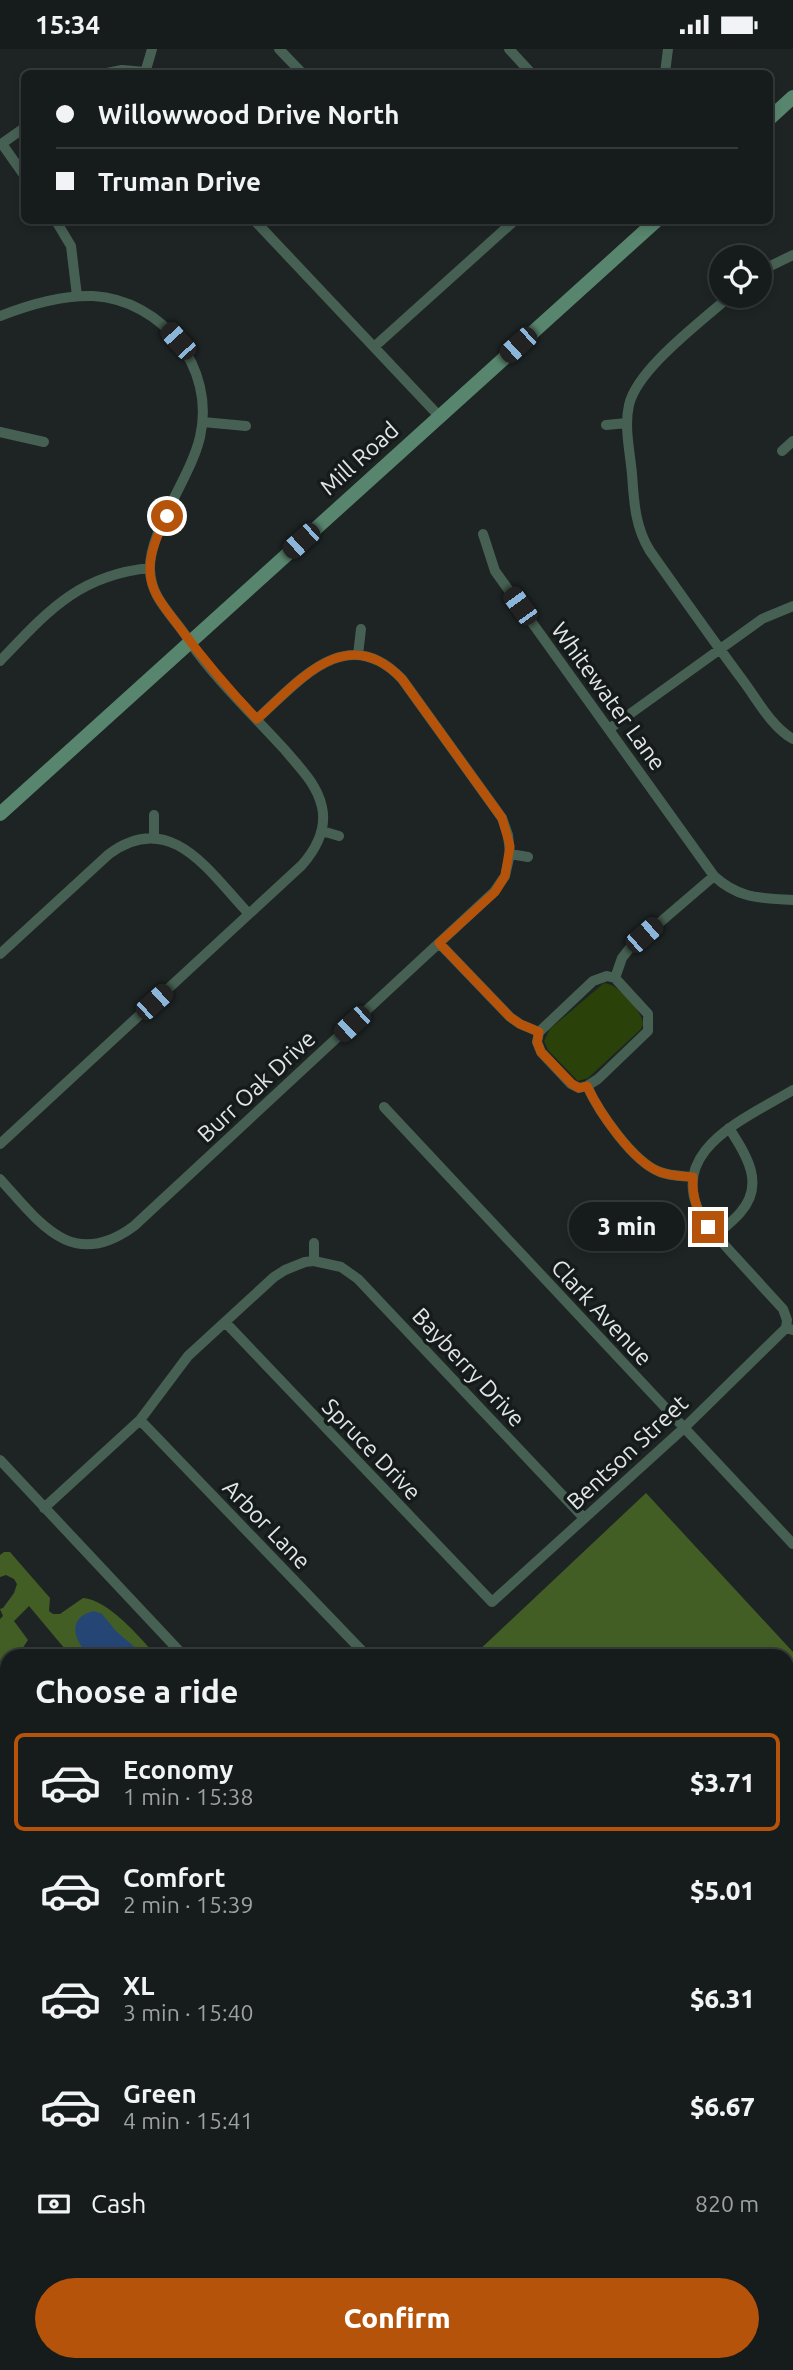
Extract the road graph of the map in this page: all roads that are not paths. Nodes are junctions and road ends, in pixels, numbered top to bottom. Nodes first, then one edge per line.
1 (152, 49) edge
2 (279, 49) edge
3 (509, 49) edge
4 (668, 49) edge
5 (146, 70) edge
6 (299, 70) edge
7 (528, 70) edge
8 (665, 70) edge
9 (793, 97) edge
10 (773, 115) edge
11 (21, 130) edge
12 (1, 144) edge
13 (21, 171) edge
14 (58, 224) edge
15 (258, 224) edge
16 (511, 224) edge
17 (653, 224) edge
18 (793, 255) edge
19 (772, 265) edge
20 (77, 296) junction
21 (717, 308) edge
22 (0, 316) edge
23 (374, 347) junction
24 (439, 416) junction
25 (203, 422) junction
26 (627, 423) junction
27 (607, 425) dead end
28 (246, 426) dead end
29 (0, 432) edge
30 (793, 441) edge
31 (44, 442) dead end
32 (782, 451) dead end
33 (483, 534) dead end
34 (150, 568) junction
35 (793, 606) edge
36 (361, 629) dead end
37 (189, 641) junction
38 (720, 649) junction
39 (358, 655) junction
40 (2, 656) edge
41 (257, 719) junction
42 (609, 729) junction
43 (793, 739) edge
44 (0, 814) edge
45 (154, 815) dead end
46 (322, 831) junction
47 (339, 836) dead end
48 (154, 838) junction
49 (510, 854) junction
50 (528, 857) dead end
51 (714, 876) junction
52 (793, 900) edge
53 (249, 914) junction
54 (439, 943) junction
55 (0, 954) edge
56 (615, 978) junction
57 (539, 1032) junction
58 (587, 1086) junction
59 (793, 1090) edge
60 (384, 1107) dead end
61 (729, 1128) junction
62 (0, 1144) edge
63 (693, 1177) junction
64 (0, 1179) edge
65 (716, 1235) junction
66 (314, 1243) dead end
67 (314, 1261) junction
68 (225, 1322) junction
69 (790, 1329) edge
70 (140, 1420) junction
71 (684, 1428) junction
72 (0, 1461) edge
73 (44, 1508) junction
74 (584, 1518) junction
75 (793, 1544) edge
76 (492, 1602) joint
77 (177, 1649) edge
78 (360, 1649) edge

1 - 5 street
2 - 6 street
3 - 7 street
4 - 8 street
9 - 10 street
11 - 12 street
12 - 13 street
14 - 20 street
15 - 23 street
16 - 23 street
17 - 24 street, Mill Road
18 - 19 street
20 - 22 street
20 - 25 street
21 - 26 street
23 - 24 street
24 - 37 street, Mill Road
25 - 28 street
25 - 34 street
26 - 27 street
26 - 38 street
29 - 31 street
30 - 32 street
33 - 42 street, Whitewater Lane
34 - 37 street
34 - 40 street
35 - 38 street
36 - 39 street
37 - 41 street
37 - 44 street, Mill Road
38 - 42 street
38 - 43 street
39 - 41 street
39 - 49 street
41 - 46 street
42 - 51 street, Whitewater Lane
45 - 48 street
46 - 47 street
46 - 53 street
48 - 53 street
48 - 55 street
49 - 50 street
49 - 54 street, Burr Oak Drive
51 - 52 street
51 - 56 street
53 - 62 street
54 - 57 street
54 - 64 street, Burr Oak Drive
56 - 57 street
56 - 58 street
57 - 58 street
58 - 63 street
59 - 61 street
60 - 71 street, Clark Avenue
61 - 63 street
61 - 65 street
63 - 65 street
65 - 69 street
66 - 67 street
67 - 68 street
67 - 74 street, Bayberry Drive
68 - 70 street
68 - 76 street, Spruce Drive
69 - 71 street, Bentson Street
70 - 73 street
70 - 78 street, Arbor Lane
71 - 74 street, Bentson Street
71 - 75 street, Clark Avenue
72 - 73 street
73 - 77 street
74 - 76 street, Bentson Street

